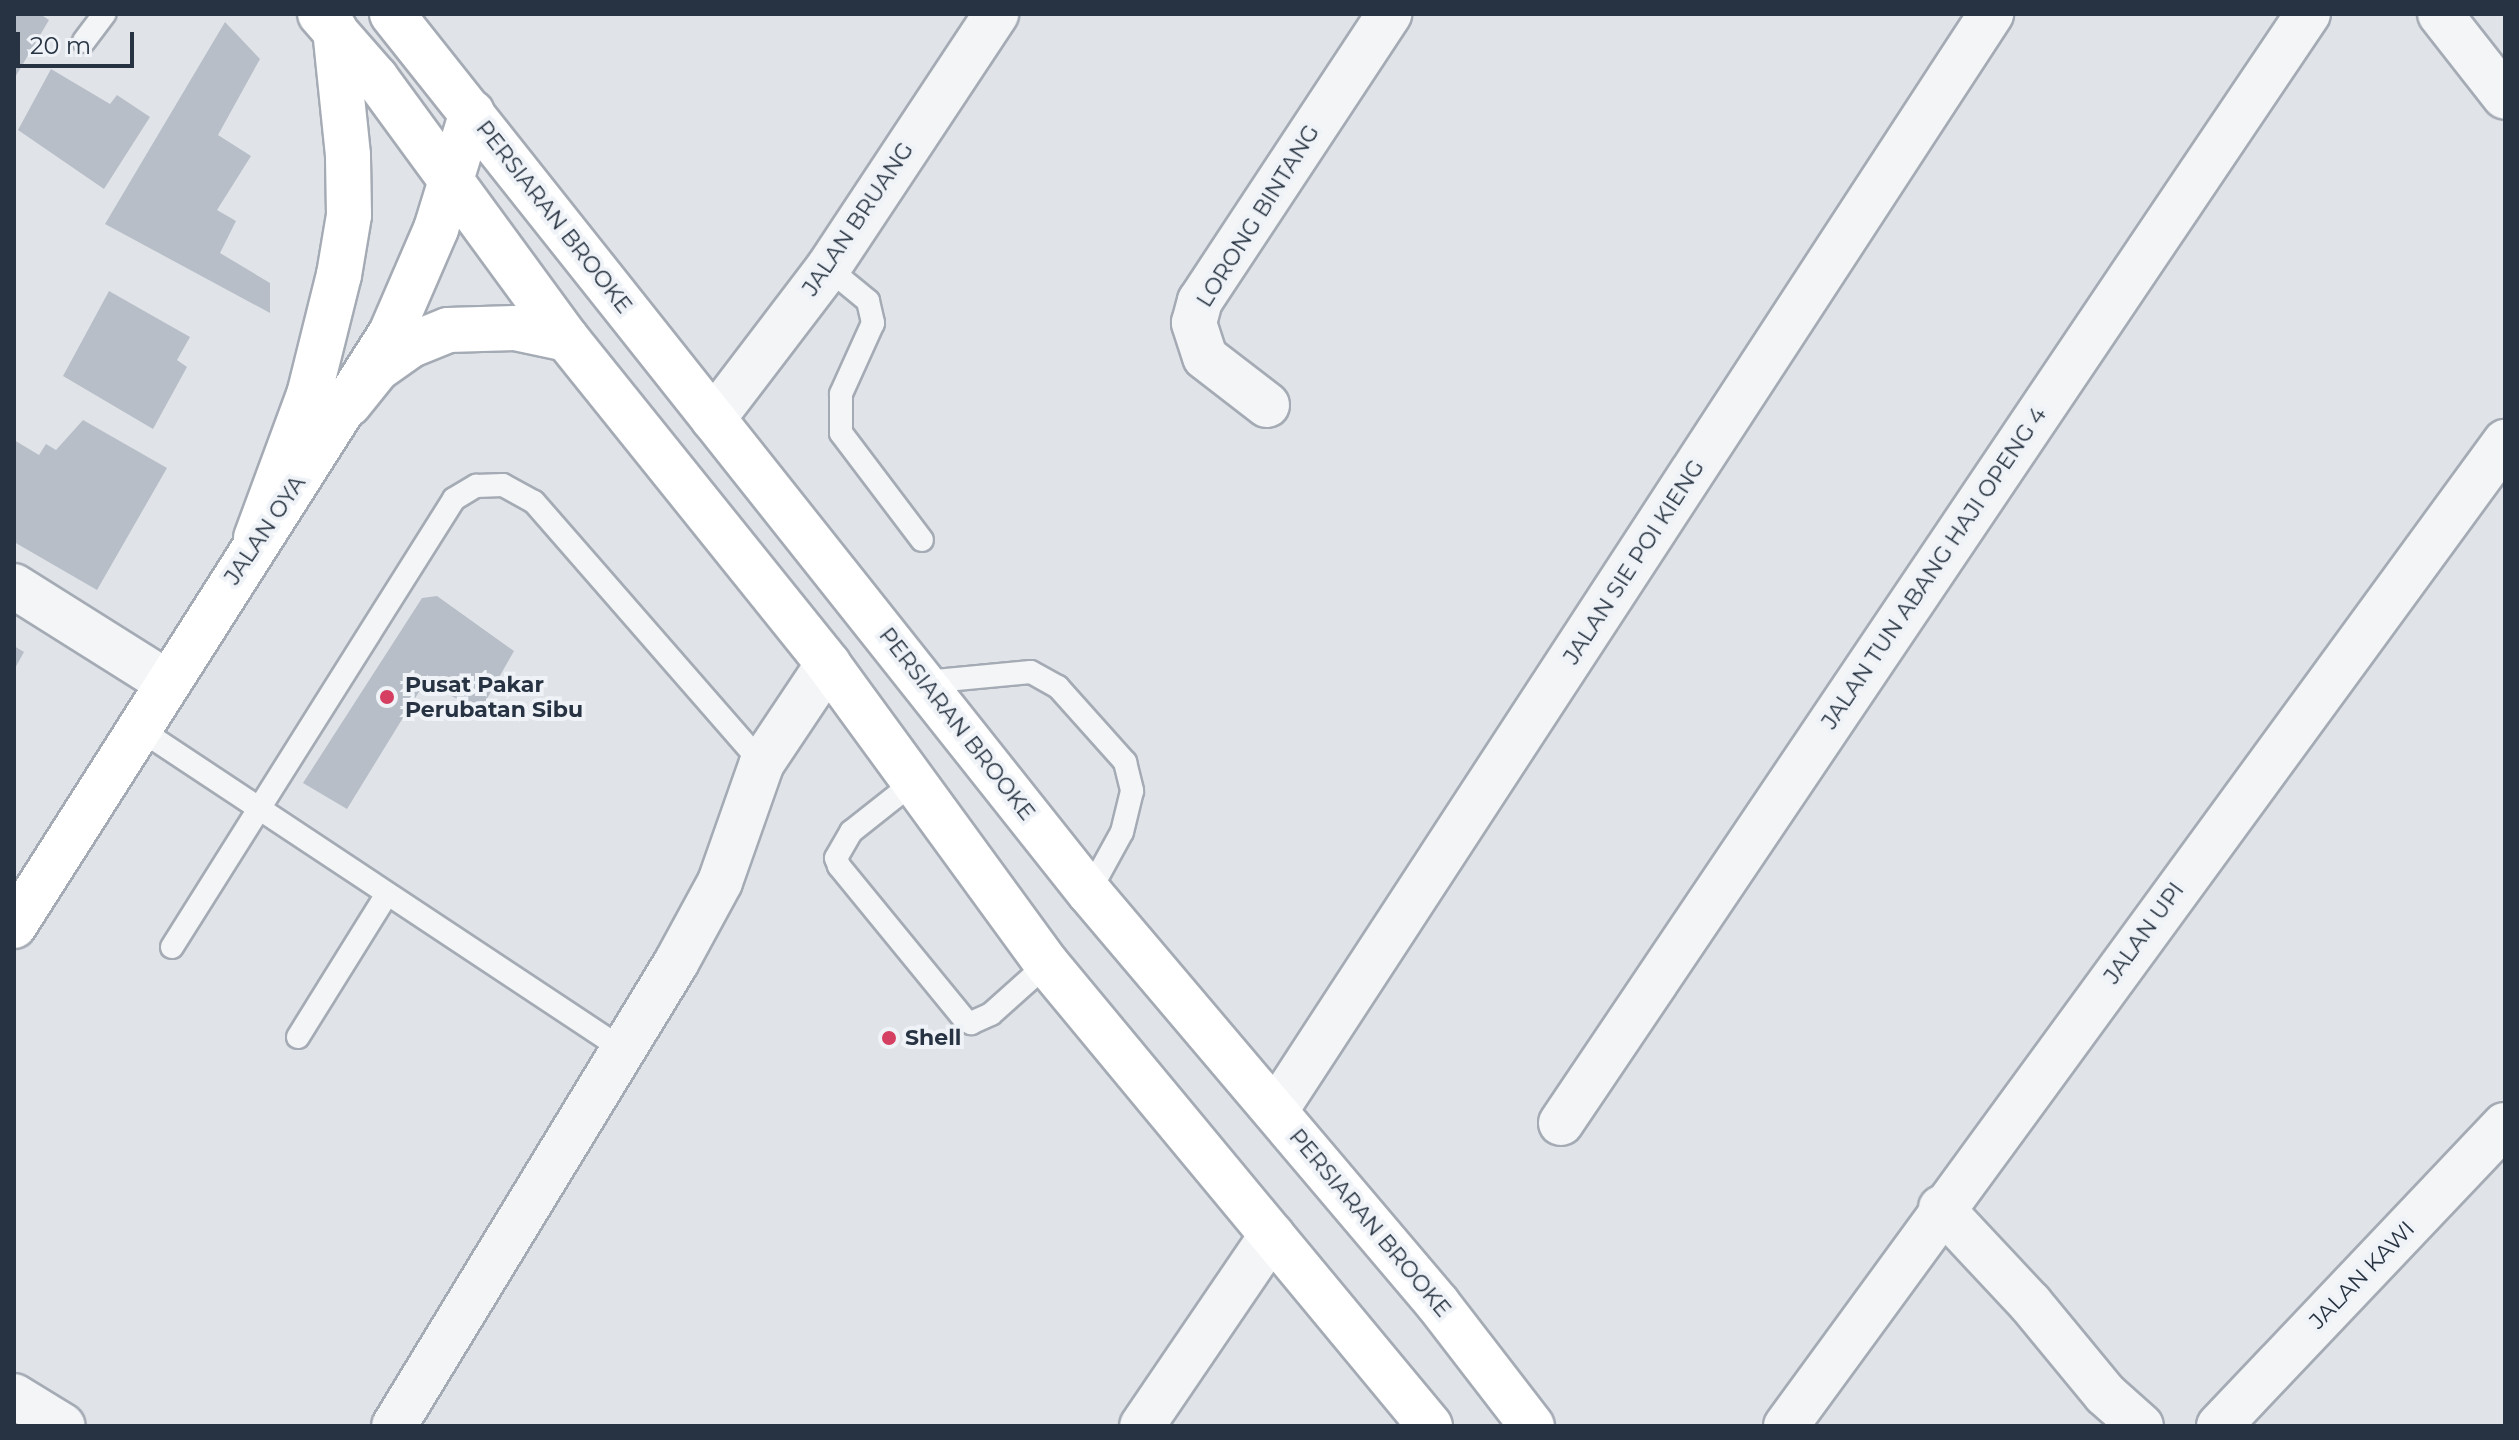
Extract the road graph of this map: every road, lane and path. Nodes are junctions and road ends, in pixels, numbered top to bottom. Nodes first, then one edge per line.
1 (104, 14) edge
2 (392, 14) edge
3 (996, 14) edge
4 (1389, 14) edge
5 (1991, 14) edge
6 (2308, 14) edge
7 (2440, 14) edge
8 (327, 22) edge
9 (84, 41) dead end
10 (2504, 92) edge
11 (472, 112) junction
12 (451, 181) junction
13 (828, 268) junction
14 (567, 339) junction
15 (349, 404) junction
16 (1267, 405) dead end
17 (713, 419) junction
18 (2505, 442) edge
19 (256, 538) junction
20 (922, 540) dead end
21 (14, 586) edge
22 (828, 664) junction
23 (925, 682) junction
24 (168, 683) junction
25 (141, 730) junction
26 (762, 763) junction
27 (914, 782) junction
28 (256, 807) junction
29 (1089, 892) junction
30 (387, 894) junction
31 (14, 926) edge
32 (172, 947) dead end
33 (1047, 964) junction
34 (298, 1037) dead end
35 (622, 1049) junction
36 (1276, 1110) junction
37 (1561, 1123) dead end
38 (2505, 1125) edge
39 (1941, 1208) junction
40 (1272, 1235) junction
41 (14, 1396) edge
42 (62, 1426) edge
43 (394, 1426) edge
44 (1142, 1426) edge
45 (1430, 1426) edge
46 (1532, 1426) edge
47 (1786, 1426) edge
48 (2141, 1426) edge
49 (2219, 1426) edge

1 - 9 lane
2 - 11 main road, PERSIARAN BROOKE
3 - 13 street, JALAN BRUANG
4 - 16 street, LORONG BINTANG
5 - 36 street, JALAN SIE POI KIENG
6 - 37 street, JALAN TUN ABANG HAJI OPENG 4
7 - 10 street
8 - 12 main road
8 - 19 main road
11 - 12 main road, JALAN OYA
11 - 17 main road, PERSIARAN BROOKE
12 - 14 main road
12 - 15 main road, JALAN OYA
13 - 17 street, JALAN BRUANG
13 - 20 lane
14 - 15 main road
14 - 22 main road
15 - 19 main road, JALAN OYA
17 - 23 main road, PERSIARAN BROOKE
18 - 39 street, JALAN UPI
19 - 24 main road, JALAN OYA
21 - 24 street
22 - 26 street
22 - 27 main road
23 - 29 main road, PERSIARAN BROOKE
23 - 29 lane
24 - 25 main road, JALAN OYA
25 - 28 lane
25 - 31 main road, JALAN OYA
26 - 28 lane
26 - 35 street
27 - 33 main road
27 - 33 lane
28 - 30 lane
28 - 32 lane
29 - 36 main road, PERSIARAN BROOKE
30 - 34 lane
30 - 35 lane
33 - 40 main road
35 - 43 street
36 - 46 main road, PERSIARAN BROOKE
38 - 49 street, JALAN KAWI
39 - 47 street, JALAN UPI
39 - 48 street
40 - 44 street
40 - 45 main road
41 - 42 street

